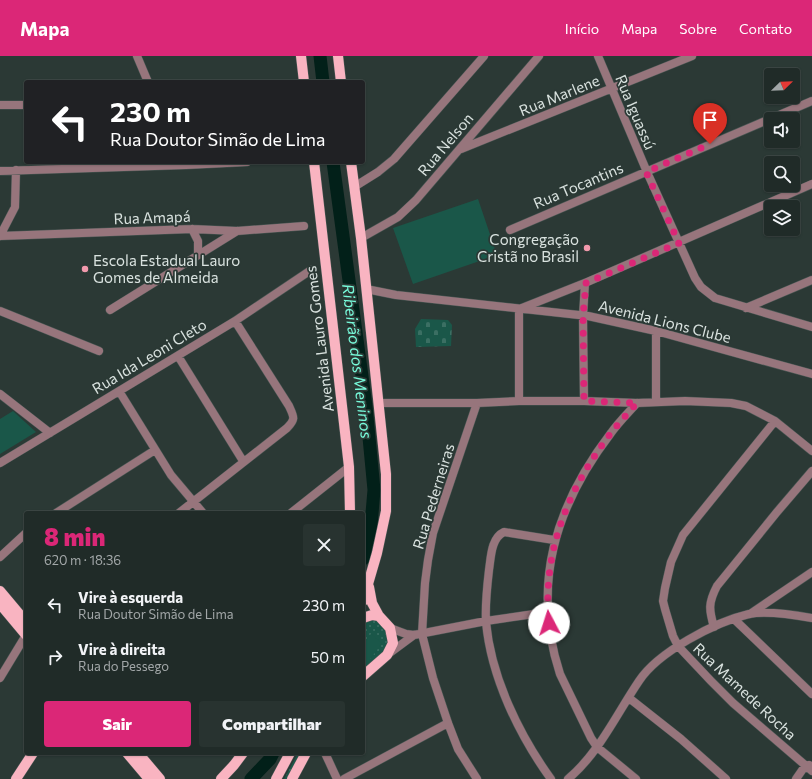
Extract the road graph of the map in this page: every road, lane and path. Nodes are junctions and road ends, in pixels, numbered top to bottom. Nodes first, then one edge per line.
1 (137, 56) edge
2 (301, 56) edge
3 (338, 56) edge
4 (484, 56) edge
5 (539, 56) edge
6 (598, 56) edge
7 (692, 56) edge
8 (147, 80) edge
9 (304, 80) edge
10 (342, 80) edge
11 (611, 89) junction
12 (812, 100) edge
13 (0, 104) edge
14 (24, 105) edge
15 (458, 150) junction
16 (185, 164) edge
17 (314, 164) edge
18 (351, 164) edge
19 (0, 170) edge
20 (16, 170) junction
21 (646, 172) junction
22 (812, 184) edge
23 (354, 187) junction
24 (304, 226) dead end
25 (192, 229) junction
26 (510, 230) dead end
27 (237, 231) junction
28 (0, 236) edge
29 (361, 238) junction
30 (679, 243) junction
31 (198, 255) junction
32 (311, 270) dead end
33 (812, 280) edge
34 (586, 283) junction
35 (366, 289) junction
36 (746, 308) junction
37 (519, 309) junction
38 (110, 310) dead end
39 (0, 311) edge
40 (583, 316) junction
41 (235, 321) junction
42 (812, 327) edge
43 (656, 331) junction
44 (99, 351) dead end
45 (178, 356) junction
46 (812, 374) edge
47 (120, 392) junction
48 (0, 394) edge
49 (519, 401) junction
50 (584, 401) junction
51 (656, 402) junction
52 (378, 403) junction
53 (477, 403) junction
54 (637, 403) junction
55 (774, 421) junction
56 (50, 433) junction
57 (154, 450) junction
58 (812, 451) edge
59 (243, 461) junction
60 (0, 463) edge
61 (349, 467) junction
62 (812, 471) edge
63 (193, 502) junction
64 (59, 511) edge
65 (182, 511) edge
66 (201, 511) edge
67 (294, 511) edge
68 (350, 511) edge
69 (24, 535) edge
70 (554, 540) junction
71 (0, 557) edge
72 (812, 572) edge
73 (369, 585) junction
74 (0, 591) edge
75 (365, 596) edge
76 (0, 604) edge
77 (548, 612) junction
78 (749, 614) junction
79 (379, 616) junction
80 (365, 617) edge
81 (812, 618) edge
82 (734, 619) junction
83 (24, 620) edge
84 (486, 622) junction
85 (714, 627) junction
86 (390, 628) junction
87 (24, 633) edge
88 (418, 635) junction
89 (24, 638) edge
90 (678, 646) junction
91 (387, 655) junction
92 (365, 674) edge
93 (0, 678) edge
94 (812, 694) edge
95 (629, 698) junction
96 (448, 723) junction
97 (597, 747) junction
98 (32, 755) edge
99 (129, 755) edge
100 (140, 755) edge
101 (242, 755) edge
102 (289, 755) edge
103 (305, 755) edge
104 (326, 755) edge
105 (810, 767) edge
106 (16, 779) edge
107 (149, 779) edge
108 (160, 779) edge
109 (221, 779) edge
110 (276, 779) edge
111 (292, 779) edge
112 (337, 779) edge
113 (344, 779) edge
114 (476, 779) edge
115 (551, 779) edge
116 (568, 779) edge
117 (636, 779) edge
118 (726, 779) edge
119 (796, 779) edge

1 - 8 street
2 - 9 main road
3 - 10 main road
4 - 23 street
5 - 15 street, Rua Nelson
6 - 11 street, Rua Iguassú
7 - 11 street, Rua Marlene
11 - 15 street, Rua Marlene
11 - 21 street, Rua Iguassú
12 - 21 street, Rua Tocantins
13 - 14 street
15 - 29 street, Rua Nelson
16 - 20 street
17 - 61 main road, Avenida Lauro Gomes
18 - 23 main road
19 - 20 street
20 - 28 street
21 - 26 street, Rua Tocantins
21 - 30 street, Rua Iguassú
22 - 30 street
23 - 29 main road
24 - 27 street, Rua Amapá
25 - 27 street, Rua Amapá
25 - 28 street, Rua Amapá
25 - 31 street
27 - 31 street
29 - 35 main road
30 - 34 street
30 - 36 street, Rua Iguassú
31 - 38 street
32 - 41 street, Rua Ida Leoni Cleto
33 - 36 street
34 - 37 street
34 - 40 street
35 - 37 street, Avenida Lions Clube
35 - 52 main road
36 - 42 street, Rua Iguassú
37 - 40 street, Avenida Lions Clube
37 - 49 street
39 - 44 street
40 - 43 street, Avenida Lions Clube
40 - 50 street
41 - 45 street, Rua Ida Leoni Cleto
41 - 59 street
43 - 46 street, Avenida Lions Clube
43 - 51 street
45 - 47 street, Rua Ida Leoni Cleto
45 - 59 street
47 - 56 street, Rua Ida Leoni Cleto
47 - 57 street
48 - 56 street
49 - 50 street
49 - 53 street
50 - 54 street
51 - 54 street
51 - 55 street
52 - 53 street
52 - 73 main road
53 - 88 street, Rua Pederneiras
54 - 70 street
55 - 58 street
55 - 90 street, Rua Mamede Rocha
56 - 60 street, Rua Ida Leoni Cleto
57 - 63 street
57 - 64 street
59 - 63 street
61 - 67 street
61 - 68 main road, Avenida Lauro Gomes
62 - 85 street
63 - 65 street
63 - 66 street
69 - 71 street
70 - 77 street
70 - 84 street
72 - 78 street
73 - 75 main road
73 - 79 main road
74 - 83 main road
76 - 87 main road
77 - 84 street
77 - 97 street
78 - 81 street
78 - 82 street
79 - 80 main road
79 - 86 main road
82 - 85 street
82 - 94 street
84 - 88 street
84 - 115 street
85 - 90 street
86 - 88 street
86 - 91 main road
88 - 91 street
88 - 96 street, Rua Pederneiras
89 - 93 street
90 - 95 street
90 - 105 street, Rua Mamede Rocha
91 - 92 main road
95 - 97 street
95 - 118 street
96 - 113 street
96 - 114 street, Rua Pederneiras
97 - 116 street
97 - 117 street
98 - 106 main road
99 - 107 main road
100 - 108 main road
101 - 109 main road
102 - 110 main road
103 - 111 main road
104 - 112 street
105 - 119 street

